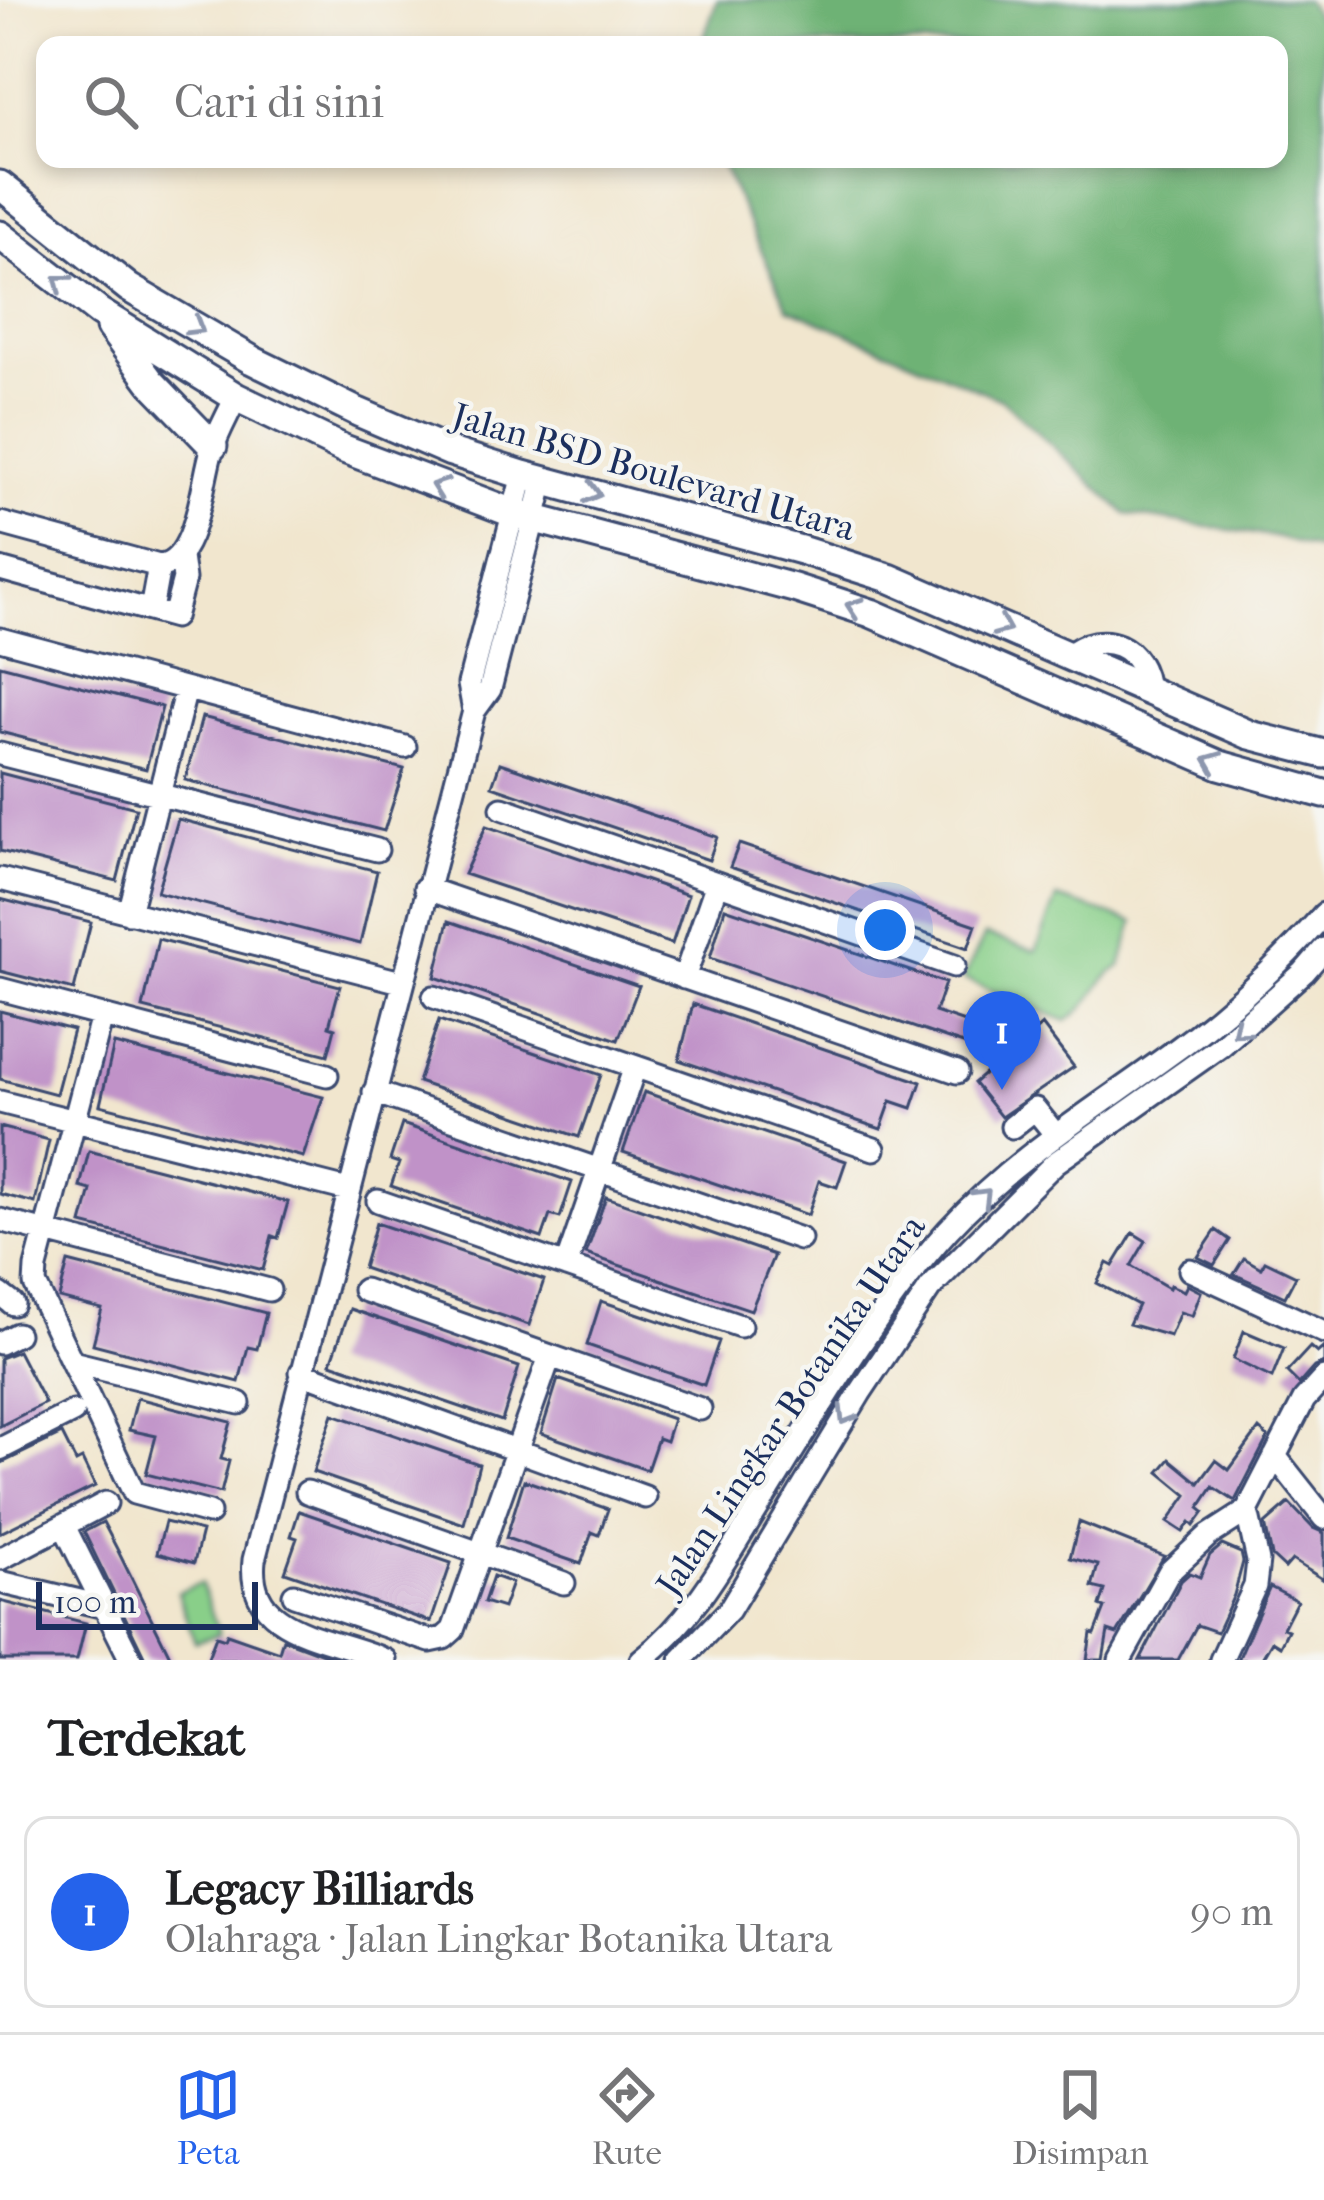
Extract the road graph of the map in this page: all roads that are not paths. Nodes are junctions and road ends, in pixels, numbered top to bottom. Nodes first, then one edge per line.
1 (0, 185) edge
2 (0, 235) edge
3 (99, 312) junction
4 (236, 397) junction
5 (213, 446) junction
6 (534, 477) junction
7 (524, 515) junction
8 (0, 524) edge
9 (181, 556) junction
10 (159, 566) junction
11 (0, 569) edge
12 (162, 614) junction
13 (0, 639) edge
14 (186, 688) junction
15 (405, 747) dead end
16 (0, 754) edge
17 (1324, 754) edge
18 (159, 794) junction
19 (1324, 794) edge
20 (502, 808) dead end
21 (377, 850) dead end
22 (0, 879) edge
23 (717, 883) junction
24 (425, 888) junction
25 (129, 913) junction
26 (1324, 914) edge
27 (1324, 949) edge
28 (954, 966) dead end
29 (684, 978) junction
30 (401, 982) junction
31 (0, 988) edge
32 (434, 998) dead end
33 (103, 1016) junction
34 (635, 1067) junction
35 (957, 1072) dead end
36 (327, 1075) dead end
37 (374, 1092) junction
38 (0, 1102) edge
39 (75, 1121) junction
40 (1012, 1126) dead end
41 (1055, 1133) junction
42 (874, 1149) dead end
43 (599, 1170) junction
44 (348, 1190) junction
45 (378, 1202) dead end
46 (0, 1220) edge
47 (45, 1232) junction
48 (800, 1239) dead end
49 (566, 1266) junction
50 (1190, 1270) dead end
51 (269, 1290) dead end
52 (364, 1290) dead end
53 (740, 1326) dead end
54 (1324, 1332) edge
55 (861, 1346) junction
56 (550, 1356) junction
57 (882, 1359) junction
58 (72, 1362) junction
59 (301, 1372) junction
60 (1324, 1378) edge
61 (239, 1403) dead end
62 (700, 1409) dead end
63 (73, 1412) dead end
64 (0, 1449) edge
65 (516, 1451) junction
66 (1275, 1456) junction
67 (307, 1492) dead end
68 (645, 1497) dead end
69 (106, 1503) dead end
70 (1247, 1511) junction
71 (209, 1513) dead end
72 (1324, 1518) edge
73 (64, 1526) junction
74 (479, 1553) junction
75 (0, 1558) edge
76 (0, 1582) edge
77 (564, 1583) dead end
78 (294, 1594) dead end
79 (105, 1607) junction
80 (131, 1660) edge
81 (386, 1660) edge
82 (641, 1660) edge
83 (681, 1660) edge
84 (1120, 1660) edge
85 (1221, 1660) edge

1 -> 6 main road, Jalan BSD Boulevard Utara
3 -> 2 main road, Jalan BSD Boulevard Utara
3 - 4 main road, Jalan BSD Boulevard Utara
3 - 5 main road
4 - 5 street
7 -> 4 main road, Jalan BSD Boulevard Utara
5 - 9 street
6 - 7 street
6 -> 17 main road, Jalan BSD Boulevard Utara
19 -> 7 main road, Jalan BSD Boulevard Utara
7 - 24 street
8 - 10 street
9 - 10 street
9 - 12 street
10 - 12 street
11 - 12 street
13 - 14 street
14 - 15 street
14 - 18 street
16 - 18 street
18 - 21 street
18 - 25 street
20 - 23 street
22 - 25 street
23 - 28 street
23 - 29 street
24 - 29 street
24 - 30 street
25 - 30 street
26 - 41 street, Jalan Lingkar Botanika Utara
27 -> 57 street, Jalan Lingkar Botanika Utara
29 - 35 street
30 - 37 street
31 - 33 street
32 - 34 street
33 - 36 street
33 - 39 street
34 - 42 street
34 - 43 street
37 - 43 street
37 - 44 street
38 - 39 street
39 - 44 street
39 - 47 street
40 - 41 street
55 -> 41 street, Jalan Lingkar Botanika Utara
43 - 48 street
43 - 49 street
44 - 59 street
45 - 49 street
46 - 47 street
47 - 51 street
47 - 58 street
49 - 53 street
50 - 54 street
52 - 56 street
55 - 57 street
55 - 82 street, Jalan Lingkar Botanika Utara
56 - 62 street
56 - 65 street
57 -> 83 street, Jalan Lingkar Botanika Utara
58 - 61 street
58 - 71 street
59 - 65 street
59 - 81 street
60 - 66 street
63 - 64 street
65 - 68 street
65 - 74 street
66 - 70 street
66 - 72 street
67 - 74 street
69 - 73 street
70 - 84 street
70 - 85 street
73 - 75 street
73 - 79 street
74 - 77 street
74 - 78 street
76 - 79 street
79 - 80 street

